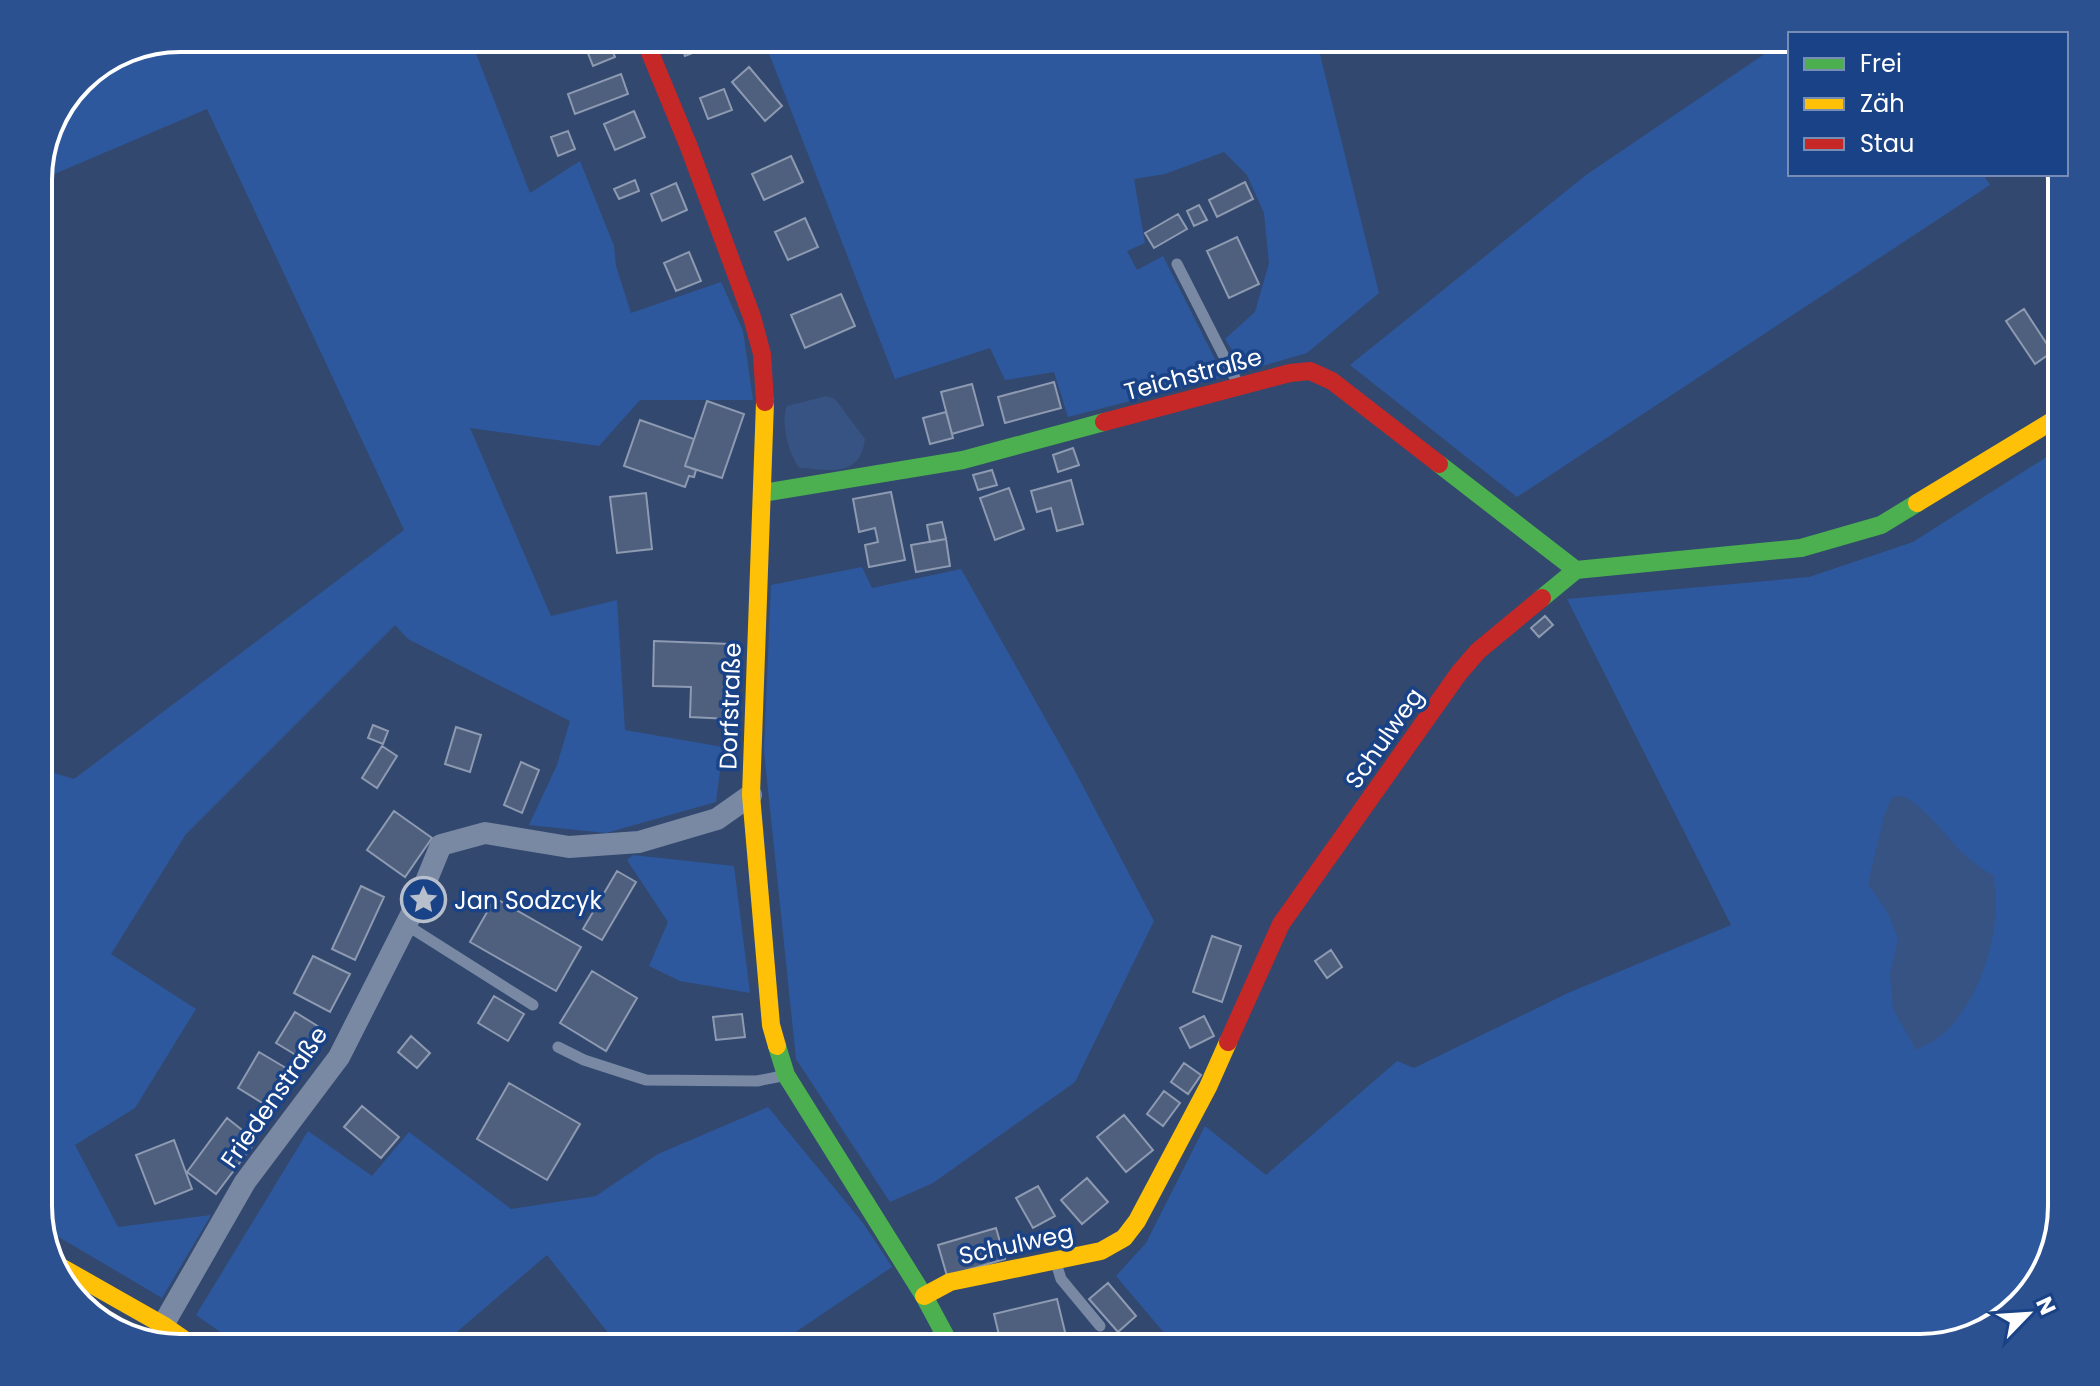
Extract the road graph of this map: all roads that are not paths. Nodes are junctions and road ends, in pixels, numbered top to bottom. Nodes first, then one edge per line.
1 (650, 52) edge
2 (1177, 264) dead end
3 (1239, 386) junction
4 (2048, 424) edge
5 (762, 493) junction
6 (1576, 570) junction
7 (751, 795) junction
8 (717, 819) junction
9 (755, 840) junction
10 (405, 924) junction
11 (533, 1005) dead end
12 (558, 1047) dead end
13 (786, 1075) junction
14 (1056, 1262) junction
15 (71, 1273) edge
16 (924, 1296) junction
17 (163, 1325) junction
18 (1100, 1326) dead end
19 (176, 1334) edge
20 (944, 1334) edge

1 - 5 street, Dorfstraße
2 - 3 lane
3 - 5 street, Teichstraße
3 - 6 street, Teichstraße
4 - 6 street
5 - 7 street, Dorfstraße
6 - 14 street, Schulweg
7 - 8 street, Friedenstraße
7 - 9 street, Dorfstraße
8 - 9 street
8 - 10 street, Friedenstraße
9 - 13 street, Dorfstraße
10 - 11 lane
10 - 17 street, Friedenstraße
12 - 13 lane
13 - 16 street, Dorfstraße
14 - 16 street, Schulweg
14 - 18 lane
15 - 17 street
16 - 20 street, Dorfstraße
17 - 19 street

